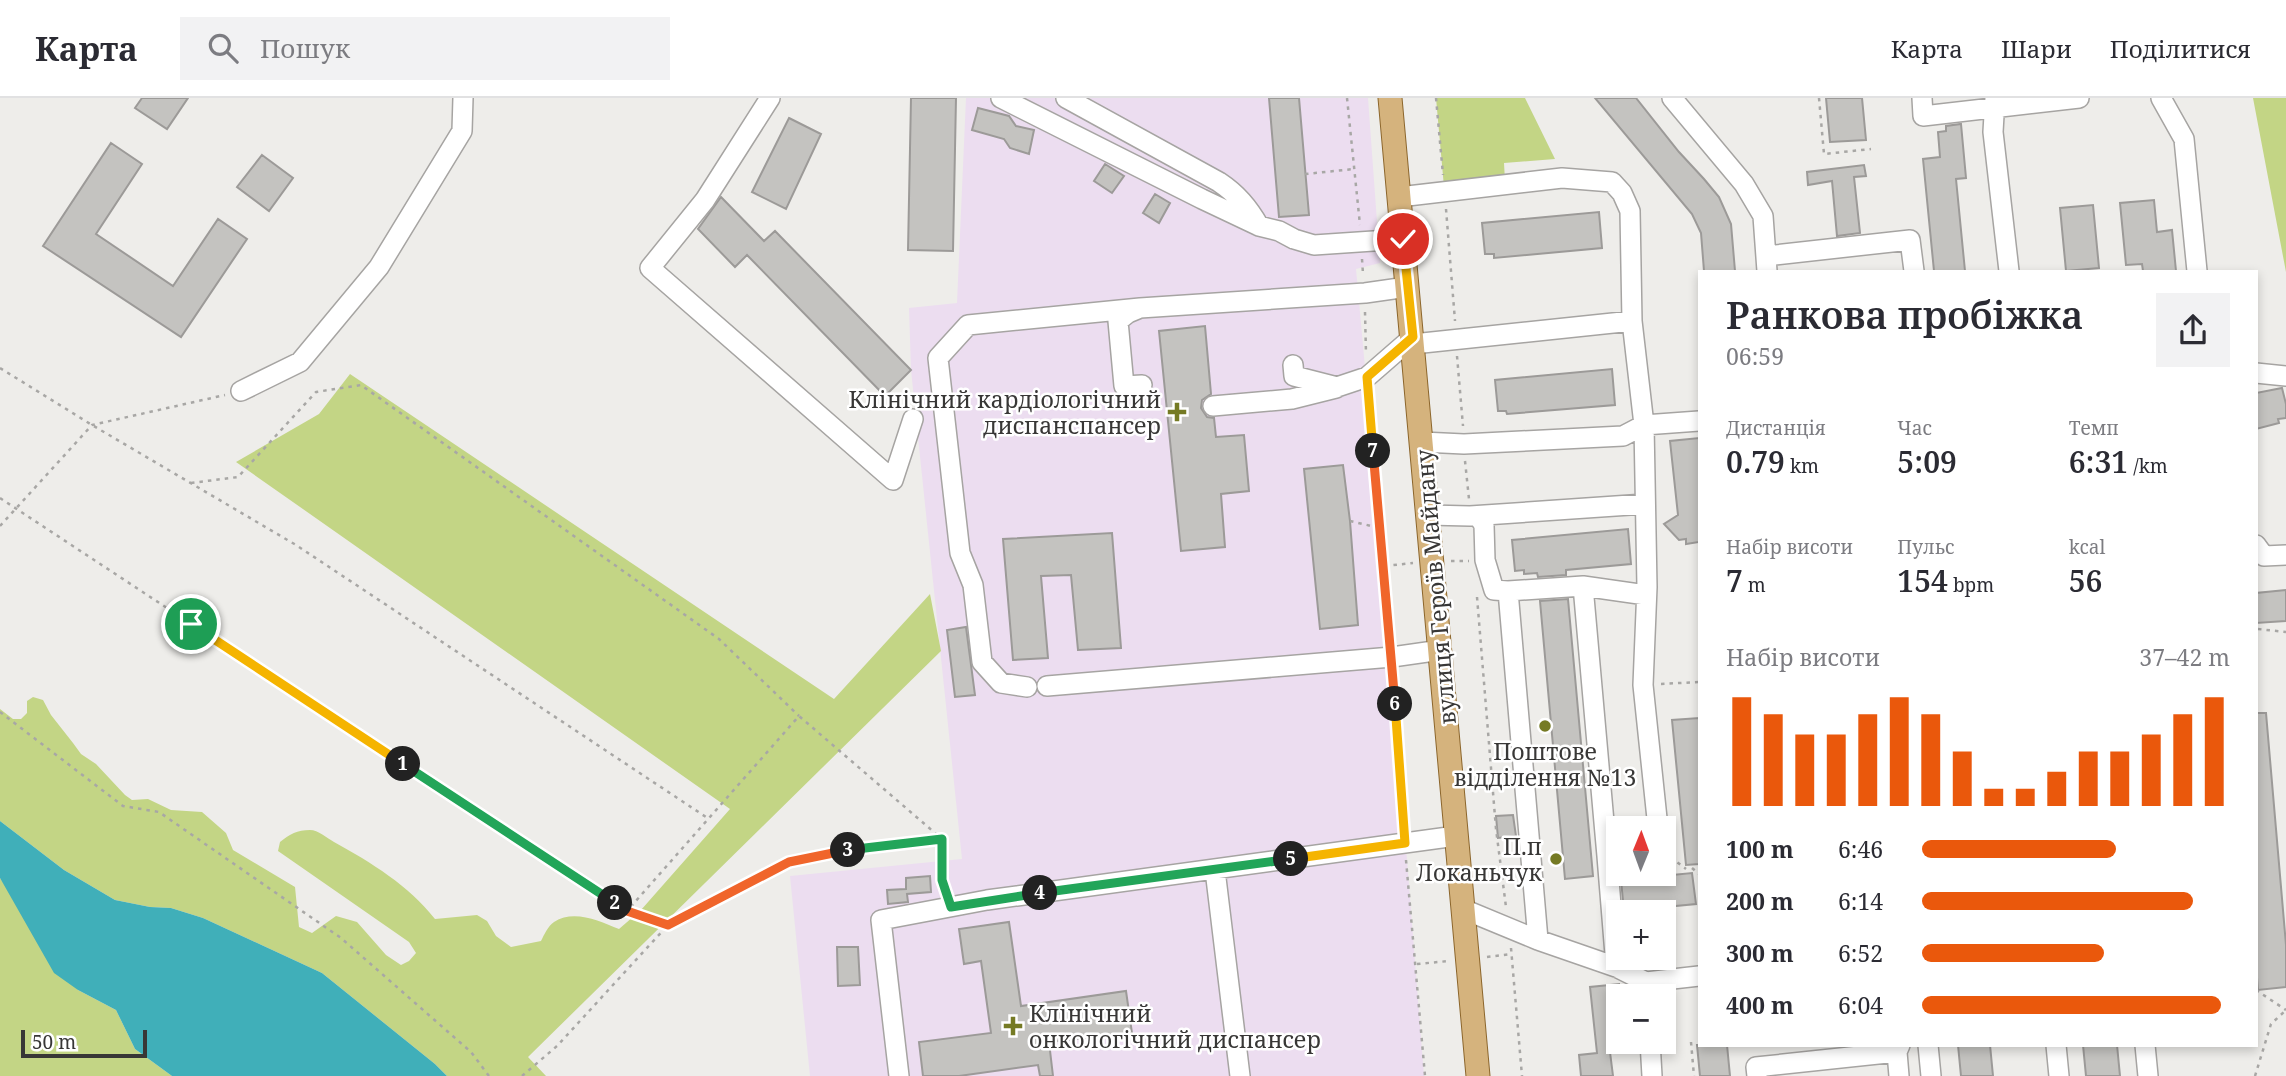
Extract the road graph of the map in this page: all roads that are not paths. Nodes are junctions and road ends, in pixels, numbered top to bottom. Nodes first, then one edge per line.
1 (463, 98) edge
2 (770, 98) edge
3 (1001, 98) edge
4 (1066, 98) edge
5 (1390, 98) edge
6 (1672, 98) edge
7 (1922, 98) edge
8 (2079, 98) edge
9 (2161, 98) edge
10 (1995, 102) edge
11 (1399, 197) junction
12 (1259, 226) junction
13 (1403, 239) junction
14 (1767, 264) edge
15 (1914, 270) edge
16 (2009, 270) edge
17 (2197, 270) edge
18 (1407, 287) junction
19 (1140, 308) junction
20 (1632, 321) junction
21 (1413, 341) junction
22 (1293, 365) dead end
23 (2258, 373) edge
24 (2286, 376) edge
25 (1142, 385) dead end
26 (1337, 387) junction
27 (241, 391) road end
28 (1213, 406) dead end
29 (913, 419) dead end
30 (1698, 421) edge
31 (1644, 425) junction
32 (1422, 442) junction
33 (1645, 504) junction
34 (1428, 515) junction
35 (1478, 516) junction
36 (2258, 548) edge
37 (2286, 555) edge
38 (1583, 586) junction
39 (1508, 591) junction
40 (1646, 595) junction
41 (1441, 650) junction
42 (1609, 816) edge
43 (1657, 816) edge
44 (1456, 836) junction
45 (1215, 870) junction
46 (1463, 909) junction
47 (1538, 940) junction
48 (1606, 964) edge
49 (1620, 970) edge
50 (1698, 976) edge
51 (1639, 984) edge
52 (1666, 984) edge
53 (1928, 1047) edge
54 (2056, 1047) edge
55 (2145, 1047) edge
56 (1899, 1049) edge
57 (1651, 1054) edge
58 (899, 1076) edge
59 (1240, 1076) edge
60 (1478, 1076) edge
61 (1652, 1076) edge
62 (1757, 1076) edge
63 (1899, 1076) edge
64 (1931, 1076) edge
65 (2059, 1076) edge
66 (2148, 1076) edge

1 - 27 lane
2 - 29 lane
3 - 12 lane
4 - 12 lane
5 - 11 main road, вулиця Героїв Майдану
6 - 14 lane
7 - 10 lane
8 - 10 lane
9 - 17 lane
10 - 16 lane
11 - 13 main road, вулиця Героїв Майдану
11 - 20 lane
12 - 13 lane
13 - 18 main road, вулиця Героїв Майдану
14 - 15 lane
18 - 19 lane
18 - 21 main road, вулиця Героїв Майдану
19 - 25 lane
19 - 41 lane
20 - 21 lane
20 - 31 lane
21 - 26 lane
21 - 32 main road, вулиця Героїв Майдану
22 - 26 lane
23 - 24 lane
26 - 28 lane
30 - 31 lane
31 - 32 lane
31 - 33 lane
32 - 34 main road, вулиця Героїв Майдану
33 - 35 lane
33 - 40 lane
34 - 35 lane
34 - 41 main road, вулиця Героїв Майдану
35 - 39 lane
36 - 37 lane
38 - 39 lane
38 - 40 lane
38 - 42 lane
39 - 47 lane
40 - 43 lane
41 - 44 main road, вулиця Героїв Майдану
44 - 45 lane
44 - 46 main road, вулиця Героїв Майдану
45 - 58 lane
45 - 59 lane
46 - 47 lane
46 - 60 main road, вулиця Героїв Майдану
47 - 48 lane
49 - 51 lane
50 - 52 lane
53 - 64 lane
54 - 65 lane
55 - 66 lane
56 - 62 lane
56 - 63 lane
57 - 61 lane

